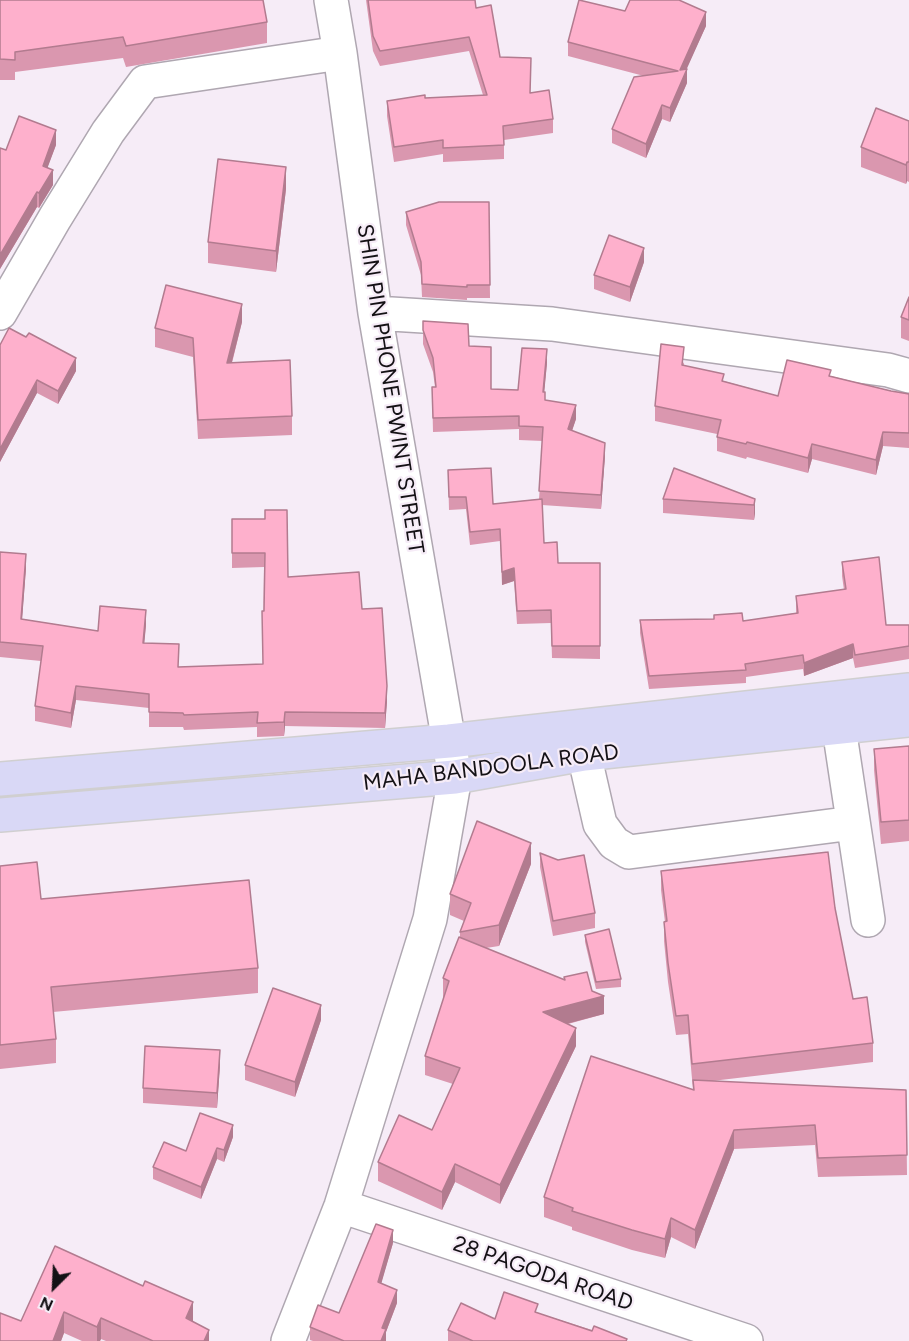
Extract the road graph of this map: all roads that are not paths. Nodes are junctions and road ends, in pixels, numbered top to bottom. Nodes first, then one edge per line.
1 (331, 0) edge
2 (340, 53) junction
3 (0, 313) edge
4 (375, 313) junction
5 (909, 376) edge
6 (909, 690) edge
7 (909, 720) edge
8 (839, 728) junction
9 (449, 741) junction
10 (584, 754) junction
11 (455, 777) junction
12 (0, 779) edge
13 (0, 815) edge
14 (854, 823) junction
15 (868, 920) dead end
16 (341, 1206) junction
17 (288, 1341) edge
18 (746, 1341) edge

1 - 2 street, SHIN PIN PHONE PWINT STREET
2 - 3 street
2 - 4 street, SHIN PIN PHONE PWINT STREET
4 - 5 street
4 - 9 street, SHIN PIN PHONE PWINT STREET
6 - 9 main road, MAHA BANDOOLA ROAD
7 - 8 main road, MAHA BANDOOLA ROAD
8 - 10 main road, MAHA BANDOOLA ROAD
8 - 14 street
9 - 11 street, SHIN PIN PHONE PWINT STREET
9 - 12 main road, MAHA BANDOOLA ROAD
10 - 11 main road, MAHA BANDOOLA ROAD
10 - 14 street
11 - 13 main road, MAHA BANDOOLA ROAD
11 - 16 street, SHIN PIN PHONE PWINT STREET
14 - 15 street
16 - 17 street, SHIN PIN PHONE PWINT STREET
16 - 18 street, 28 PAGODA ROAD

